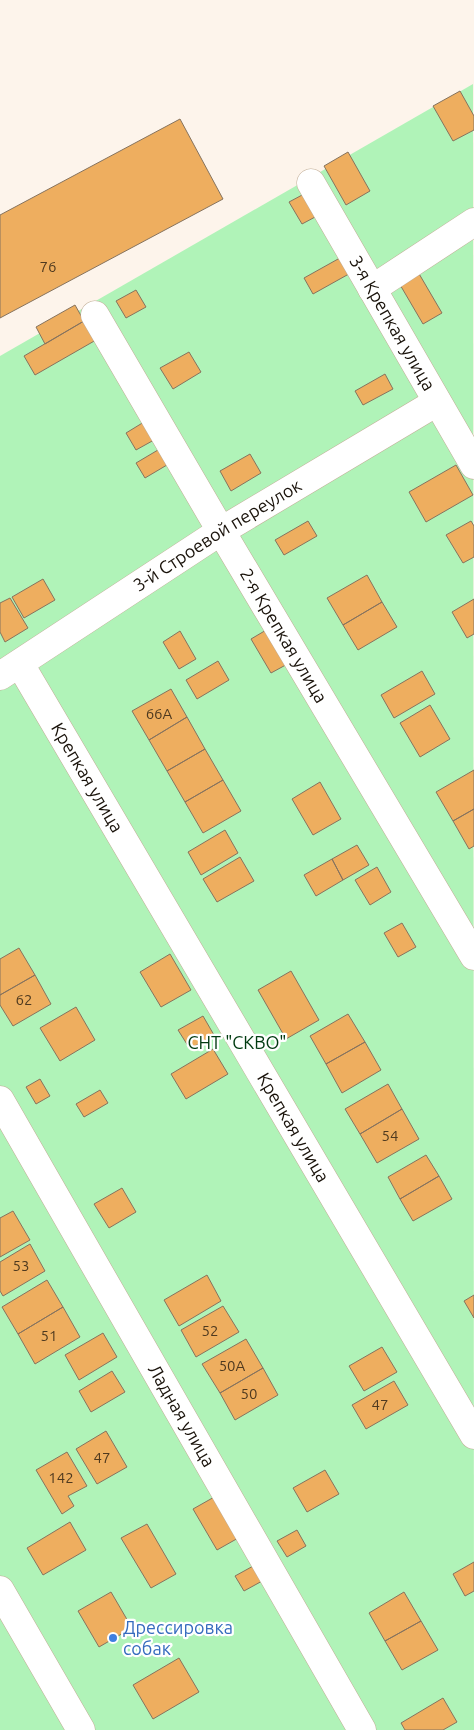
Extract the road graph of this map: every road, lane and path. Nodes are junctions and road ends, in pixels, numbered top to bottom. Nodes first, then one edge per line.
1 (312, 184) dead end
2 (474, 222) edge
3 (372, 289) junction
4 (95, 315) dead end
5 (437, 402) junction
6 (474, 465) edge
7 (221, 532) junction
8 (5, 672) edge
9 (474, 956) edge
10 (0, 1100) edge
11 (474, 1435) edge
12 (0, 1590) edge
13 (81, 1730) edge
14 (362, 1730) edge

1 - 3 lane, 3-я Крепкая улица
2 - 3 lane
3 - 5 lane, 3-я Крепкая улица
4 - 7 lane, 2-я Крепкая улица
5 - 6 lane, 3-я Крепкая улица
5 - 7 lane, 3-й Строевой переулок
7 - 8 lane, 3-й Строевой переулок
7 - 9 lane, 2-я Крепкая улица
8 - 11 lane, Крепкая улица
10 - 14 lane, Ладная улица
12 - 13 lane

